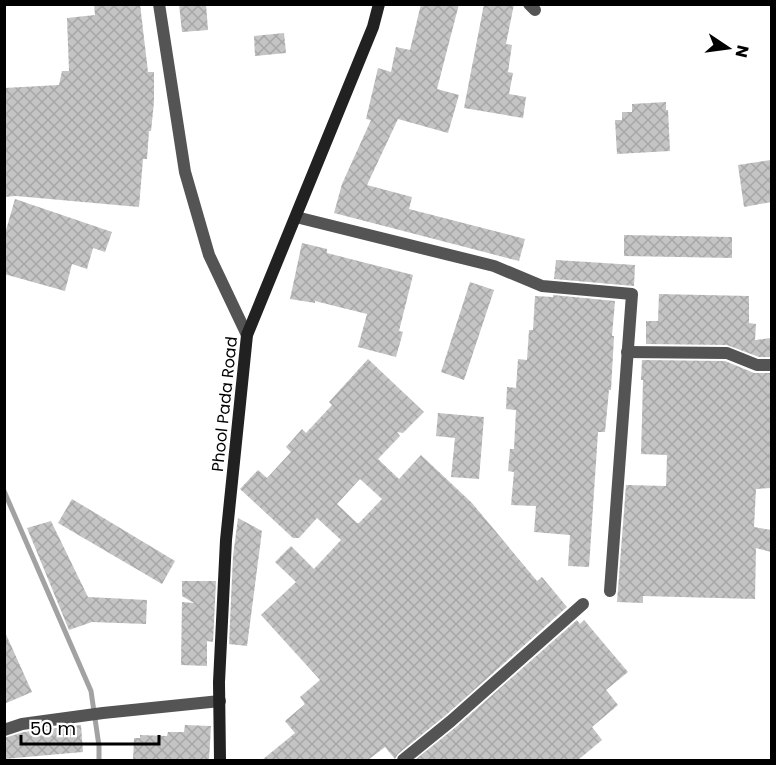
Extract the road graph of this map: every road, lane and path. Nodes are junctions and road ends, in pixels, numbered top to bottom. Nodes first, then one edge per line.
1 (159, 4) edge
2 (379, 4) edge
3 (296, 217) junction
4 (247, 335) junction
5 (627, 352) junction
6 (771, 365) edge
7 (610, 591) dead end
8 (583, 603) dead end
9 (220, 701) junction
10 (4, 730) edge
11 (220, 760) edge
12 (403, 760) edge

1 - 4 street
2 - 3 street, Phool Pada Road
3 - 4 street, Phool Pada Road
3 - 5 street
4 - 9 street, Phool Pada Road
5 - 6 street
5 - 7 street
8 - 12 street
9 - 10 street
9 - 11 street, Phool Pada Road

